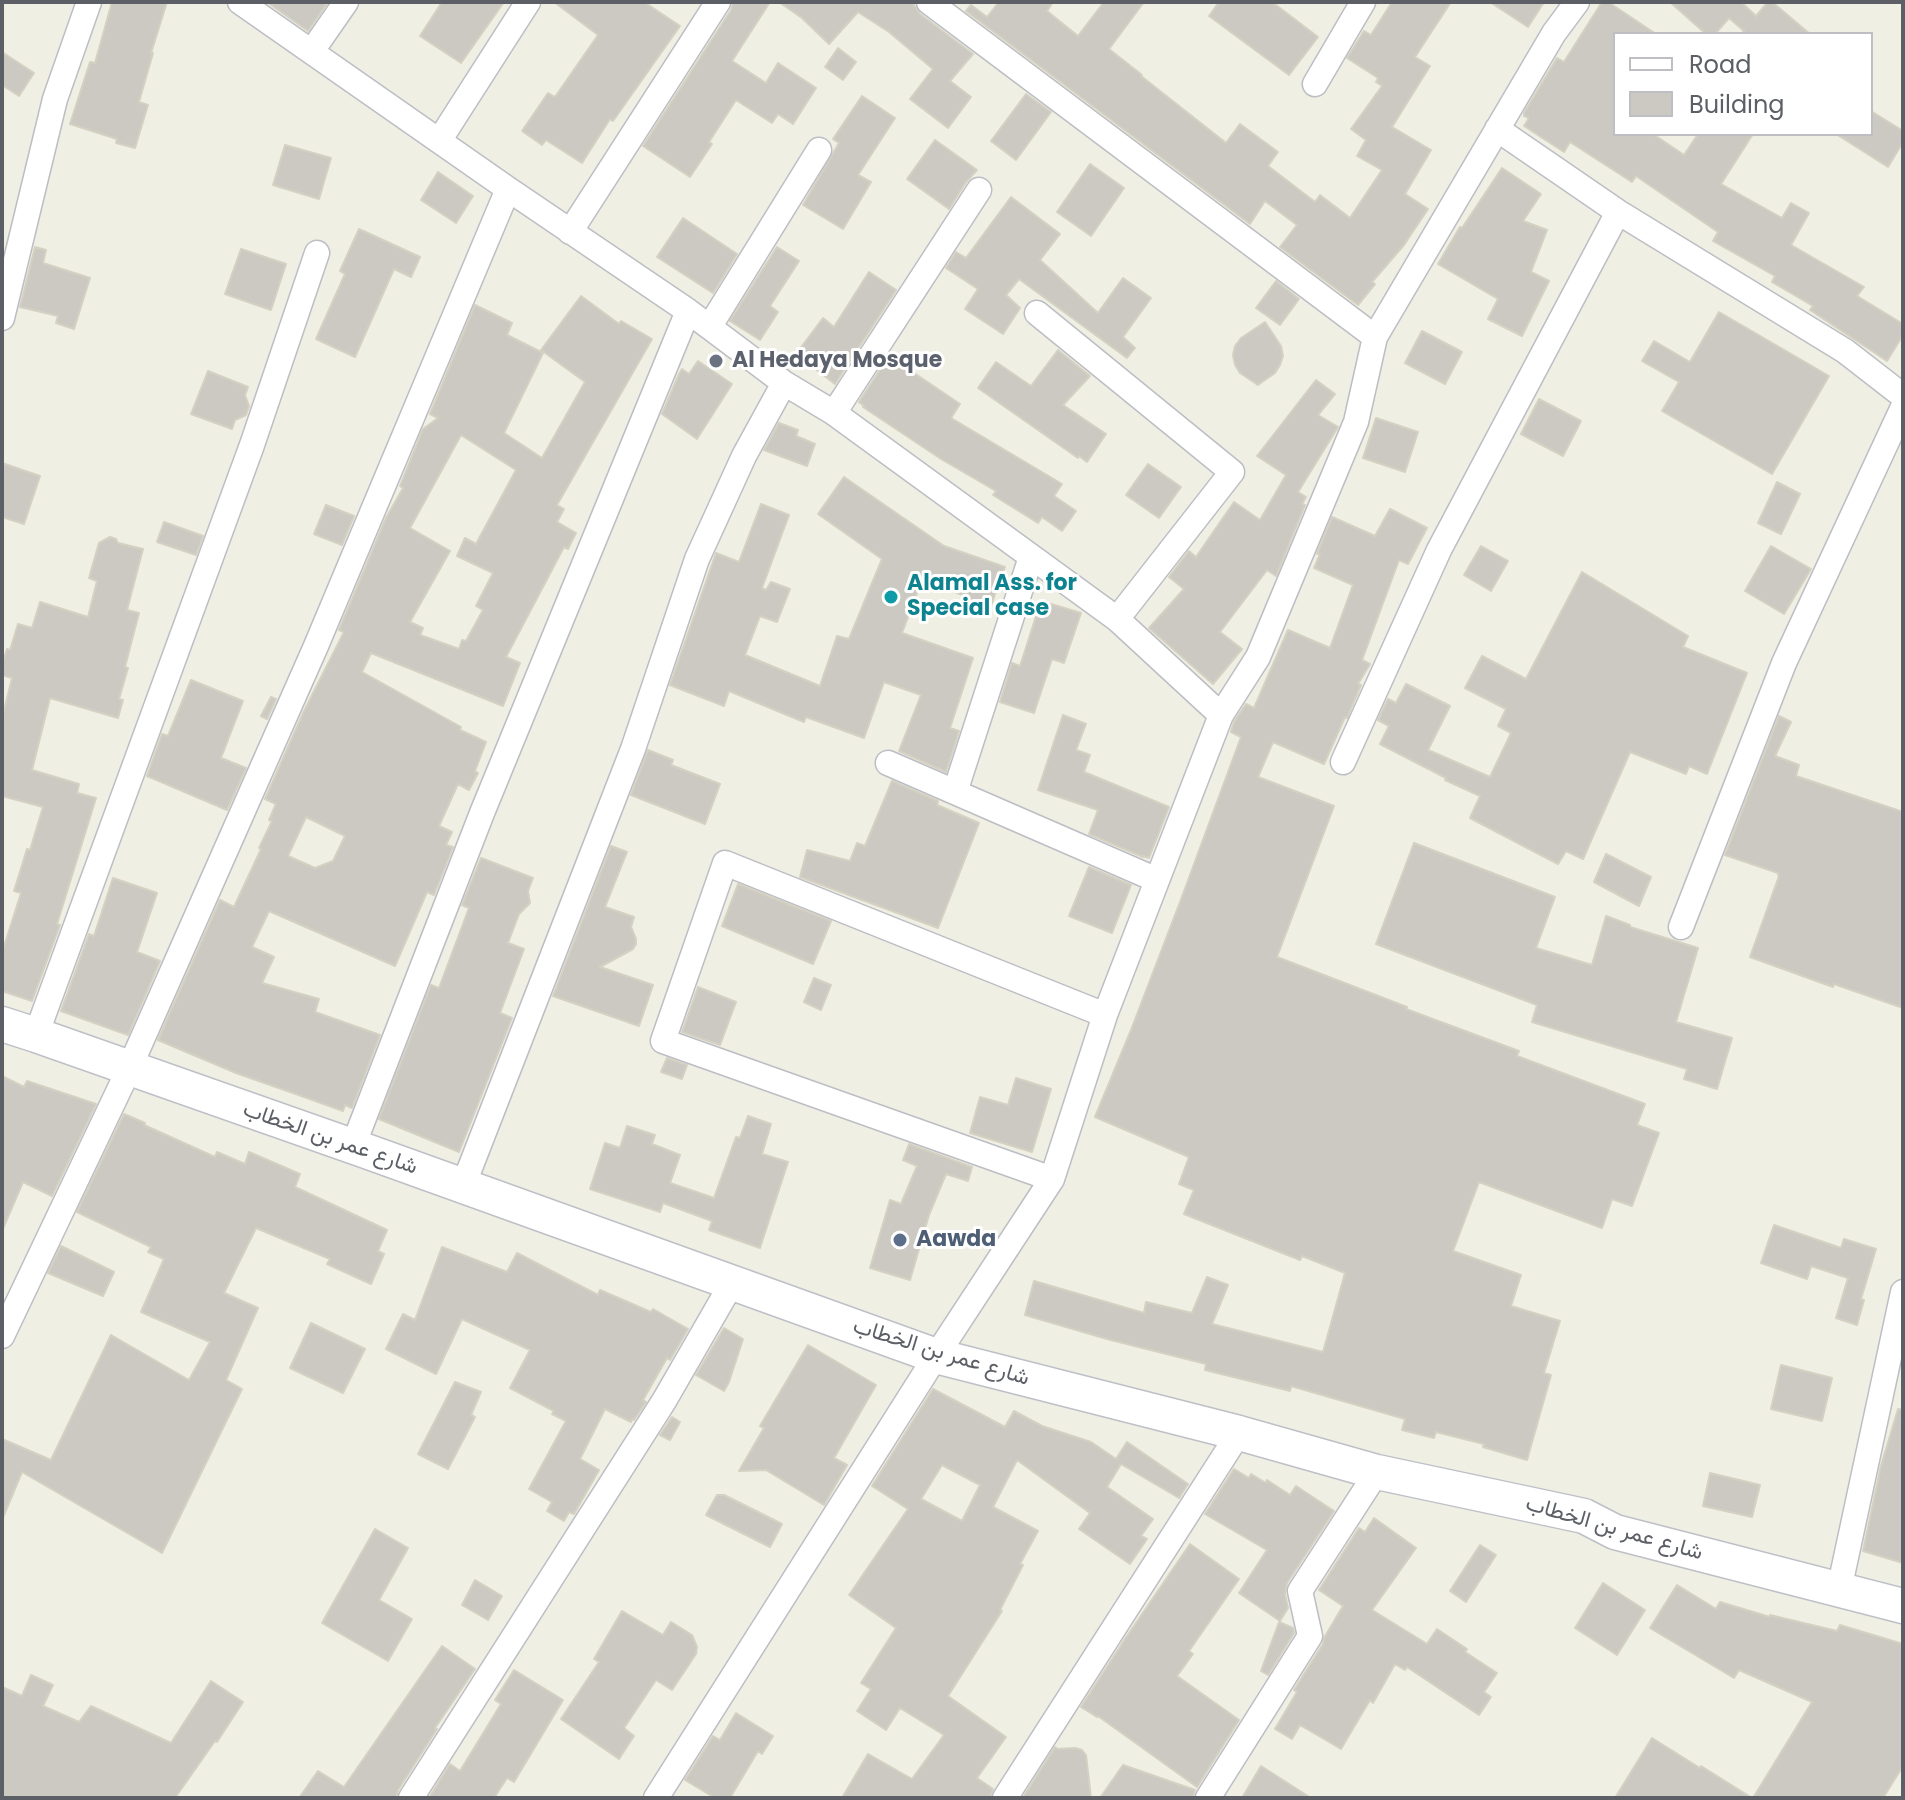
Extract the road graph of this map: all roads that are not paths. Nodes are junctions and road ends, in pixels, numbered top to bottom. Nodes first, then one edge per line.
1 (89, 2) edge
2 (240, 2) edge
3 (346, 2) edge
4 (528, 2) edge
5 (718, 2) edge
6 (929, 2) edge
7 (1363, 2) edge
8 (1577, 2) edge
9 (312, 51) junction
10 (1315, 84) dead end
11 (1497, 129) junction
12 (439, 141) junction
13 (819, 150) dead end
14 (508, 189) junction
15 (979, 190) dead end
16 (1618, 212) junction
17 (570, 232) junction
18 (317, 253) dead end
19 (688, 311) junction
20 (1037, 313) dead end
21 (2, 318) edge
22 (710, 326) junction
23 (1375, 337) junction
24 (784, 383) junction
25 (1903, 396) edge
26 (1903, 407) edge
27 (834, 413) junction
28 (1031, 557) junction
29 (1117, 619) junction
30 (1221, 715) junction
31 (1343, 762) dead end
32 (888, 763) dead end
33 (955, 792) junction
34 (1157, 880) junction
35 (1681, 927) dead end
36 (1105, 1015) junction
37 (2, 1024) edge
38 (36, 1035) junction
39 (129, 1069) junction
40 (353, 1146) junction
41 (1052, 1179) junction
42 (463, 1186) junction
43 (732, 1283) junction
44 (1903, 1292) edge
45 (2, 1336) edge
46 (936, 1356) junction
47 (1239, 1433) junction
48 (1377, 1472) junction
49 (1839, 1590) junction
50 (1903, 1606) edge
51 (411, 1798) edge
52 (656, 1798) edge
53 (1005, 1798) edge
54 (1208, 1798) edge

1 - 21 street
2 - 9 street
3 - 9 street
4 - 12 street
5 - 17 street
6 - 23 street
7 - 10 street
8 - 11 street
9 - 12 street
11 - 16 street
11 - 23 street
12 - 14 street
13 - 22 street
14 - 17 street
14 - 39 street
15 - 27 street
16 - 25 street
16 - 31 street
17 - 19 street
18 - 38 street
19 - 22 street
19 - 40 street
20 - 29 street
22 - 24 street
23 - 30 street
24 - 27 street
24 - 42 street
26 - 35 street
27 - 28 street
28 - 29 street
28 - 33 street
29 - 30 street
30 - 34 street
32 - 33 street
33 - 34 street
34 - 36 street
36 - 41 street
36 - 41 street
37 - 38 main road, شارع عمر بن الخطاب
38 - 39 main road, شارع عمر بن الخطاب
39 - 40 main road, شارع عمر بن الخطاب
39 - 45 street
40 - 42 main road, شارع عمر بن الخطاب
41 - 46 street
42 - 43 main road, شارع عمر بن الخطاب
43 - 46 main road, شارع عمر بن الخطاب
43 - 51 street
44 - 49 street
46 - 47 main road, شارع عمر بن الخطاب
46 - 52 street
47 - 48 main road, شارع عمر بن الخطاب
47 - 53 street
48 - 49 main road, شارع عمر بن الخطاب
48 - 54 street
49 - 50 main road, شارع عمر بن الخطاب

